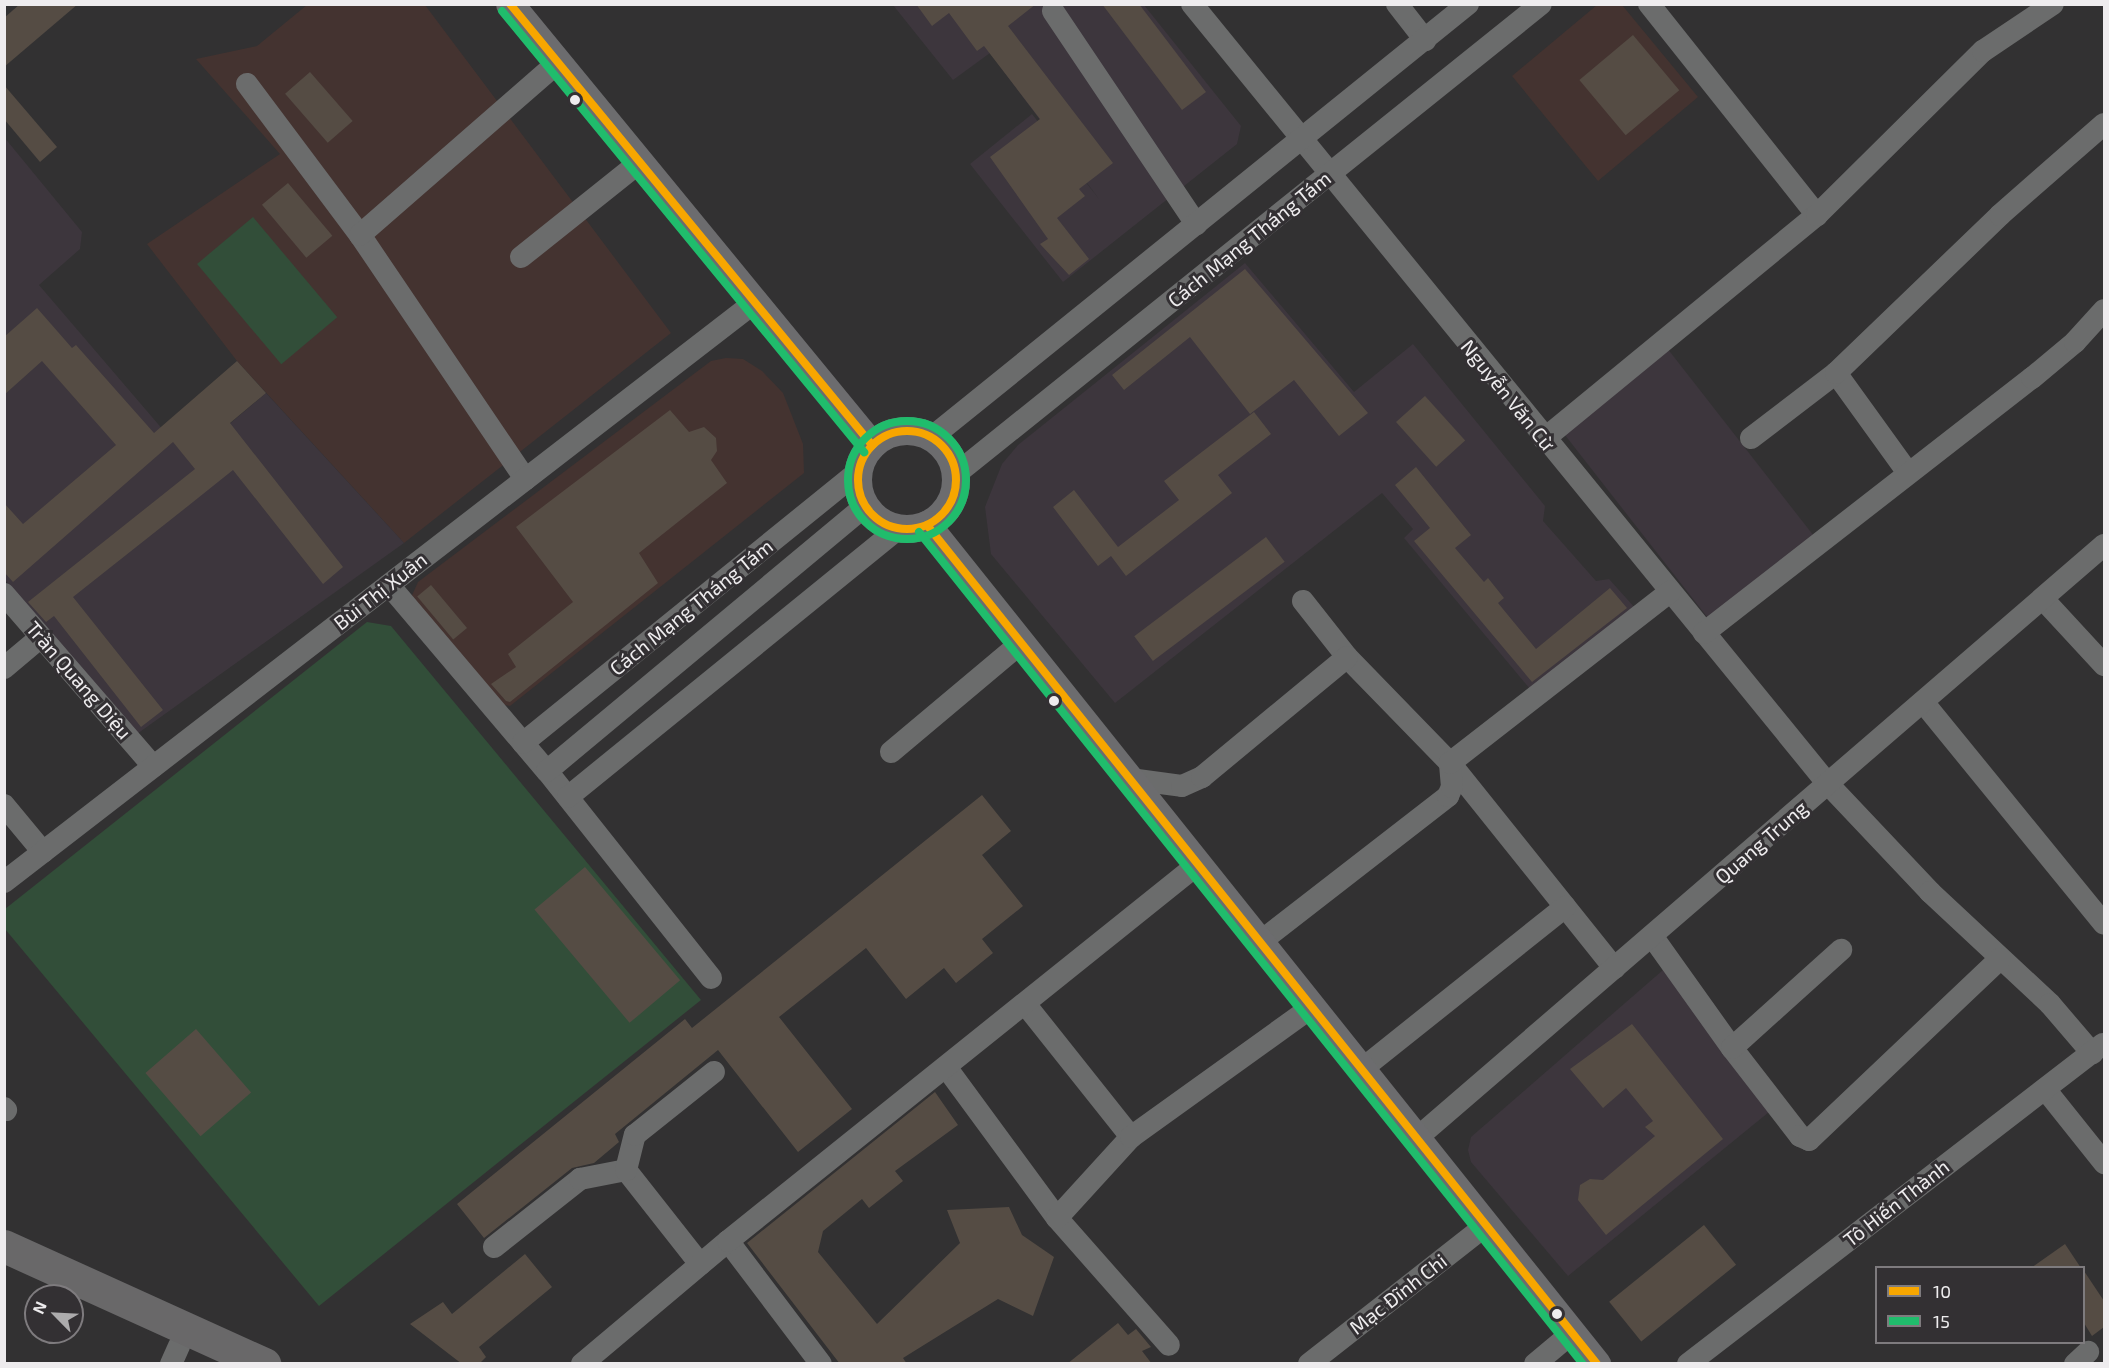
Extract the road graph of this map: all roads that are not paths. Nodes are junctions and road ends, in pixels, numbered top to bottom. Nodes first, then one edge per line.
1 (510, 4) edge
2 (1192, 4) edge
3 (1397, 4) edge
4 (1468, 4) edge
5 (1541, 4) edge
6 (1649, 4) edge
7 (2053, 4) edge
8 (1053, 11) dead end
9 (1425, 40) junction
10 (558, 62) junction
11 (247, 84) dead end
12 (2104, 124) edge
13 (1301, 140) junction
14 (640, 162) junction
15 (1328, 176) junction
16 (1817, 215) junction
17 (1196, 224) junction
18 (360, 235) junction
19 (521, 257) dead end
20 (755, 302) junction
21 (2104, 310) edge
22 (1836, 373) junction
23 (932, 437) junction
24 (1751, 438) dead end
25 (1544, 439) junction
26 (872, 445) junction
27 (858, 472) junction
28 (1908, 473) junction
29 (956, 474) junction
30 (525, 479) junction
31 (865, 506) junction
32 (927, 525) junction
33 (898, 529) junction
34 (2104, 545) edge
35 (389, 585) junction
36 (1670, 592) junction
37 (4, 594) edge
38 (2043, 598) junction
39 (1303, 601) dead end
40 (1704, 633) junction
41 (41, 637) junction
42 (1021, 643) junction
43 (1347, 657) junction
44 (2104, 665) edge
45 (4, 668) edge
46 (1923, 702) junction
47 (523, 742) junction
48 (891, 752) dead end
49 (1450, 763) junction
50 (153, 766) junction
51 (547, 771) junction
52 (1130, 779) junction
53 (1828, 784) junction
54 (568, 797) junction
55 (4, 805) edge
56 (43, 852) junction
57 (1198, 864) junction
58 (4, 882) edge
59 (1565, 907) junction
60 (2104, 924) edge
61 (1652, 936) junction
62 (1260, 942) junction
63 (1841, 951) dead end
64 (2000, 959) junction
65 (1614, 968) junction
66 (711, 978) dead end
67 (1026, 1005) junction
68 (1312, 1007) junction
69 (1732, 1048) junction
70 (2098, 1048) edge
71 (946, 1066) junction
72 (1362, 1069) junction
73 (714, 1072) dead end
74 (2045, 1089) junction
75 (1131, 1137) junction
76 (1417, 1138) junction
77 (2104, 1163) edge
78 (626, 1170) junction
79 (1057, 1218) junction
80 (1486, 1225) junction
81 (728, 1241) junction
82 (4, 1246) edge
83 (494, 1247) dead end
84 (700, 1264) junction
85 (4, 1267) edge
86 (41, 1284) edge
87 (84, 1305) edge
88 (1572, 1333) junction
89 (1169, 1345) dead end
90 (175, 1355) edge
91 (215, 1364) edge
92 (264, 1364) edge
93 (582, 1364) edge
94 (821, 1364) edge
95 (1309, 1364) edge
96 (1535, 1364) edge
97 (1597, 1364) edge
98 (1688, 1364) edge

1 - 10 main road
2 - 13 street, Nguyễn Văn Cừ
3 - 9 street
4 - 9 street
5 - 15 street, Cách Mạng Tháng Tám
6 - 16 street
7 - 16 street
8 - 17 street
9 - 13 street
10 - 14 main road
10 - 18 street
11 - 18 street
12 - 22 street
13 - 15 street, Nguyễn Văn Cừ
13 - 17 street
14 - 19 street
14 - 20 main road
15 - 25 street, Nguyễn Văn Cừ
15 - 29 street, Cách Mạng Tháng Tám
16 - 25 street
17 - 23 street
18 - 30 street
20 - 26 main road
20 - 30 street, Bùi Thị Xuân
21 - 28 street
22 - 24 street
22 - 28 street
23 - 26 main road
23 - 29 main road
25 - 36 street, Nguyễn Văn Cừ
26 - 27 main road
27 - 31 main road
27 - 47 street, Cách Mạng Tháng Tám
28 - 40 street
29 - 32 main road
30 - 35 street, Bùi Thị Xuân
31 - 33 main road
31 - 51 street, Cách Mạng Tháng Tám
32 - 33 main road
32 - 42 main road
33 - 54 street
34 - 38 street, Quang Trung
35 - 47 street
35 - 50 street, Bùi Thị Xuân
36 - 40 street, Nguyễn Văn Cừ
36 - 49 street
37 - 41 street, Trần Quang Diệu
38 - 44 street
38 - 46 street, Quang Trung
39 - 43 street
40 - 53 street, Nguyễn Văn Cừ
41 - 45 street
41 - 50 street, Trần Quang Diệu
42 - 48 street
42 - 52 main road
43 - 49 street
43 - 52 street
46 - 53 street, Quang Trung
46 - 60 street
47 - 51 street
49 - 59 street
49 - 62 street
50 - 56 street, Bùi Thị Xuân
51 - 54 street
52 - 57 main road
53 - 61 street, Quang Trung
53 - 64 street, Nguyễn Văn Cừ
54 - 66 street
55 - 56 street
56 - 58 street, Bùi Thị Xuân
57 - 62 main road
57 - 67 street
59 - 65 street
59 - 72 street
61 - 65 street, Quang Trung
61 - 69 street
62 - 68 main road
63 - 69 street
64 - 69 street
64 - 70 street, Nguyễn Văn Cừ
65 - 76 street, Quang Trung
67 - 71 street
67 - 75 street
68 - 72 main road
68 - 75 street
70 - 74 street, Tô Hiến Thành
71 - 79 street
71 - 81 street
72 - 76 main road
73 - 78 street
74 - 77 street
74 - 98 street, Tô Hiến Thành
75 - 79 street
76 - 80 main road
78 - 83 street
78 - 84 street
79 - 89 street
80 - 88 main road
80 - 95 street, Mạc Đĩnh Chi
81 - 84 street
81 - 94 street
82 - 92 highway
84 - 93 street
85 - 86 highway
87 - 90 highway
88 - 96 street
88 - 97 main road
90 - 91 highway

